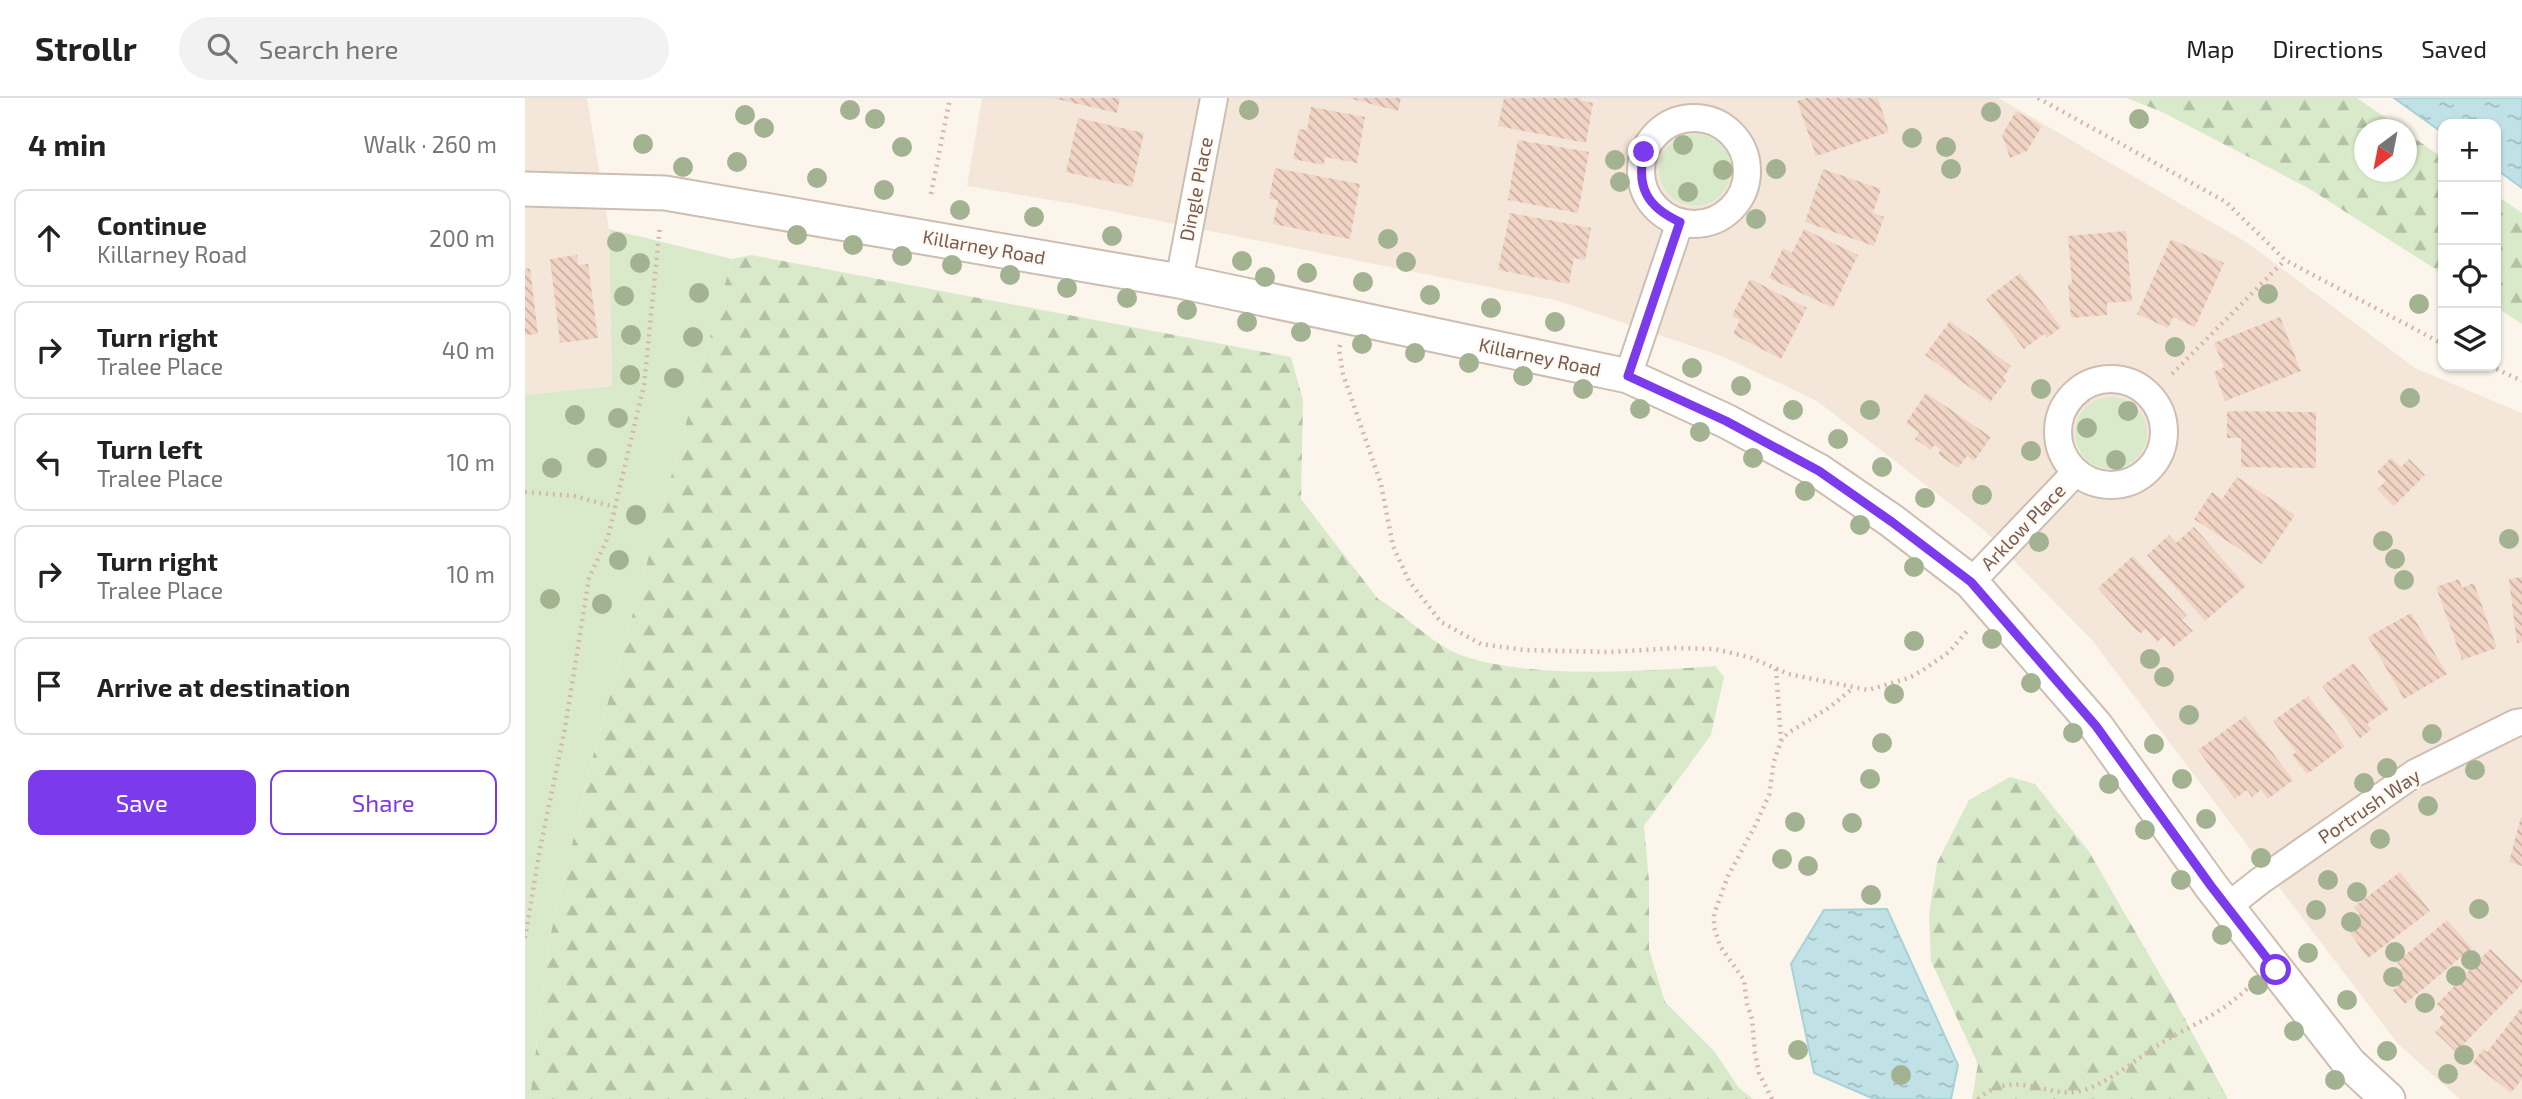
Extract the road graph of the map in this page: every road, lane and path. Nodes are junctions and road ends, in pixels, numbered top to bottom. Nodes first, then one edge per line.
1 (950, 98) edge
2 (1214, 98) edge
3 (2038, 98) edge
4 (525, 189) edge
5 (665, 193) junction
6 (932, 194) dead end
7 (1680, 222) junction
8 (2285, 260) junction
9 (1179, 281) junction
10 (1345, 316) junction
11 (2438, 341) edge
12 (2501, 371) edge
13 (2172, 374) dead end
14 (1628, 376) junction
15 (2522, 381) edge
16 (2076, 472) junction
17 (525, 492) edge
18 (615, 507) junction
19 (1971, 582) junction
20 (1967, 631) dead end
21 (1776, 668) junction
22 (1853, 688) junction
23 (2522, 722) edge
24 (1781, 741) junction
25 (2227, 907) junction
26 (525, 938) edge
27 (2248, 988) dead end
28 (1772, 1099) edge
29 (1978, 1099) edge
30 (2388, 1099) edge

1 - 6 path
2 - 9 street, Dingle Place
3 - 8 path
4 - 5 street, Killarney Road
5 - 9 street, Killarney Road
5 - 18 path
7 - 7 street
7 - 14 street
8 - 11 path
8 - 13 path
9 - 10 street, Killarney Road
10 - 14 street, Killarney Road
10 - 21 path
12 - 15 path
14 - 19 street, Killarney Road
16 - 16 street
16 - 19 street, Arklow Place
17 - 18 path
18 - 26 path
19 - 25 street, Killarney Road
20 - 22 path
21 - 22 path
21 - 24 path
22 - 24 path
23 - 25 street, Portrush Way
24 - 28 path
25 - 30 street, Killarney Road
27 - 29 path

